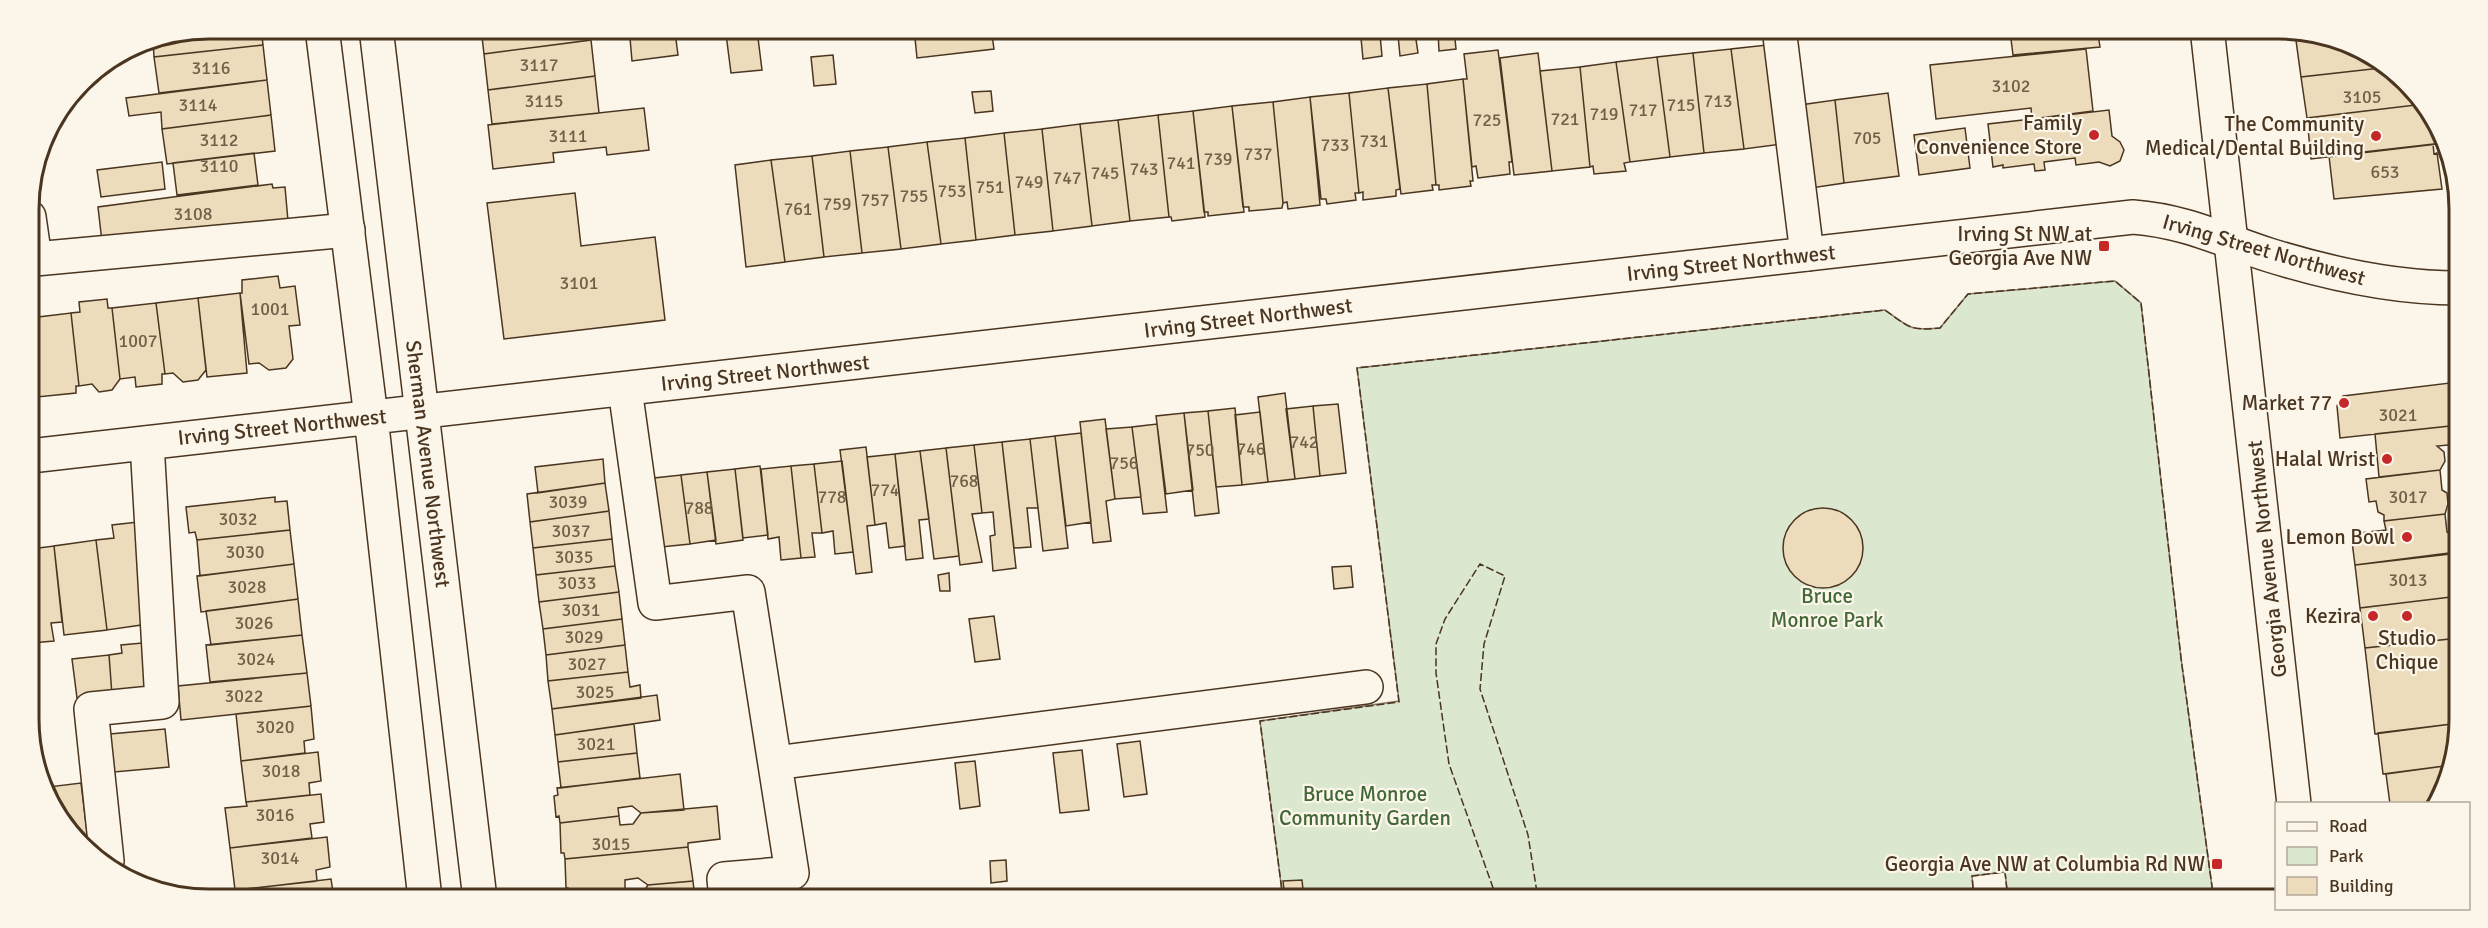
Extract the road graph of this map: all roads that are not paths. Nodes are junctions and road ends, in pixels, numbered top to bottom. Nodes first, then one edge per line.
1 (323, 39) edge
2 (377, 39) edge
3 (1780, 39) edge
4 (2208, 39) edge
5 (348, 230) junction
6 (2231, 243) junction
7 (1807, 254) junction
8 (39, 259) edge
9 (2449, 288) edge
10 (625, 389) junction
11 (422, 412) junction
12 (371, 417) junction
13 (147, 443) junction
14 (39, 455) edge
15 (1366, 687) dead end
16 (775, 763) junction
17 (2294, 802) edge
18 (106, 854) edge
19 (424, 889) edge
20 (479, 889) edge
21 (725, 889) edge

1 - 5 main road
2 - 11 main road, Sherman Avenue Northwest
3 - 7 main road
4 - 6 main road, Georgia Avenue Northwest
5 - 8 main road
5 - 12 main road
6 - 7 main road, Irving Street Northwest
6 - 9 main road, Irving Street Northwest
6 - 17 main road, Georgia Avenue Northwest
7 - 10 main road, Irving Street Northwest
10 - 11 main road, Irving Street Northwest
10 - 16 main road
11 - 12 main road, Irving Street Northwest
11 - 20 main road, Sherman Avenue Northwest
12 - 13 main road, Irving Street Northwest
12 - 19 main road
13 - 14 main road, Irving Street Northwest
13 - 18 main road
15 - 16 main road
16 - 21 main road

